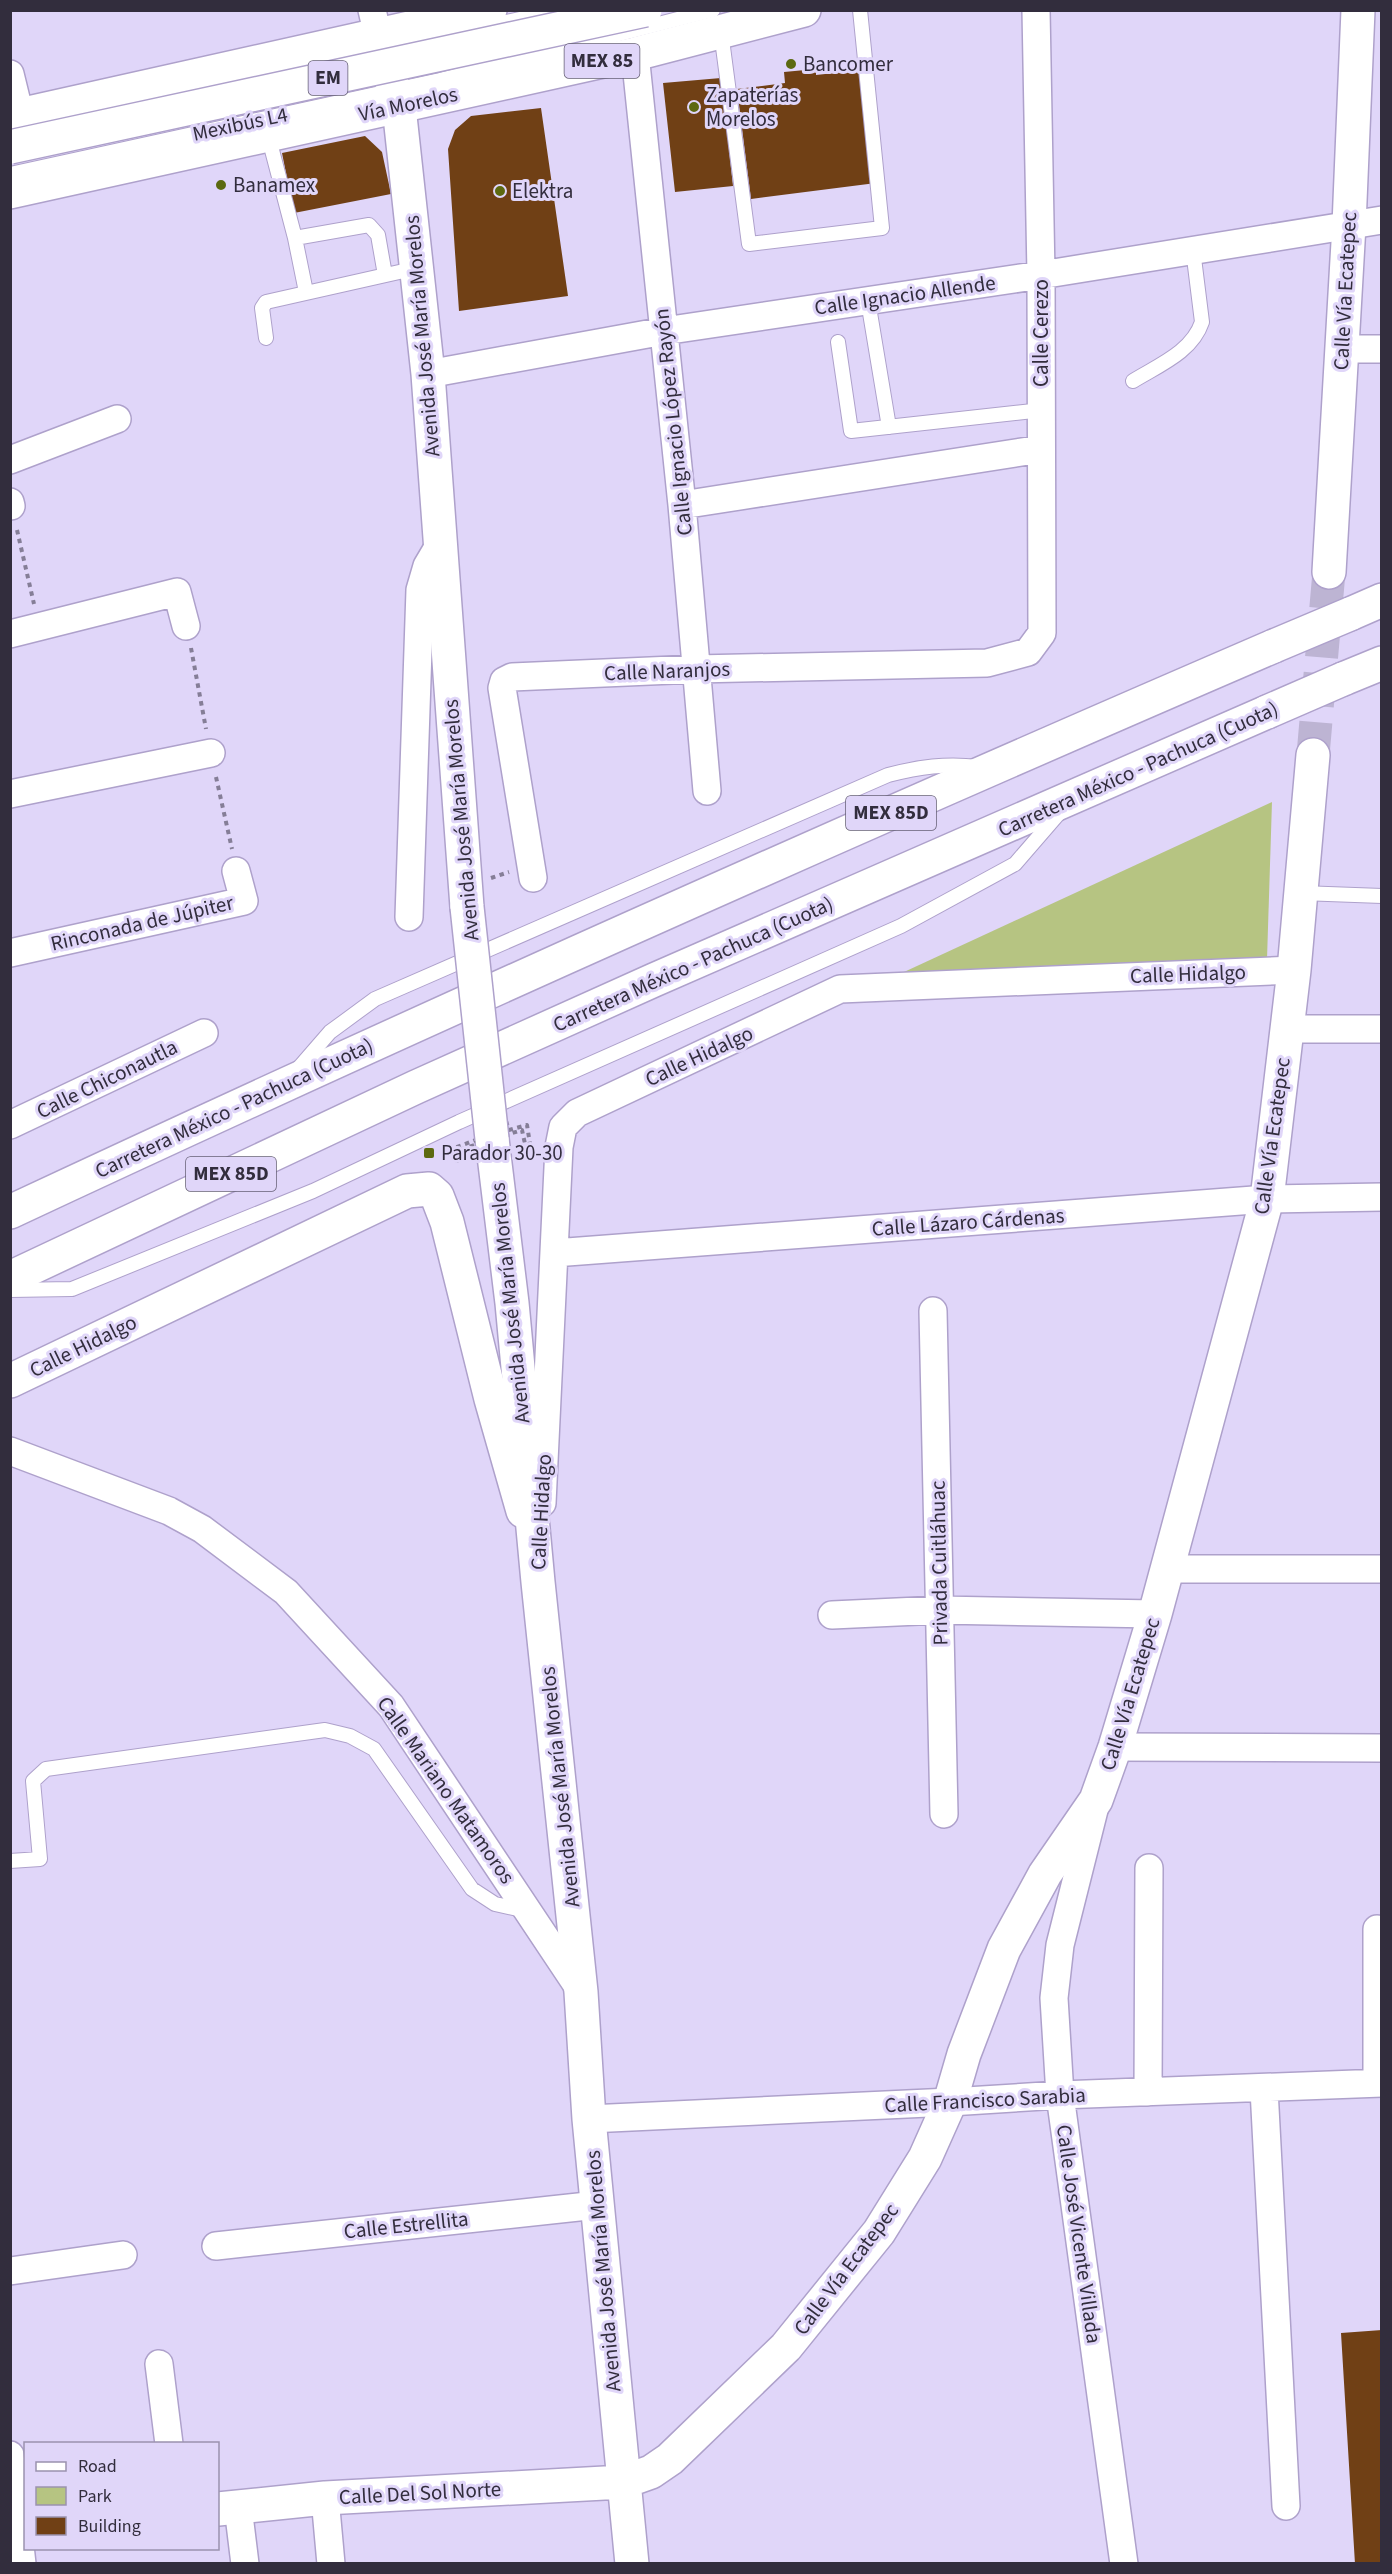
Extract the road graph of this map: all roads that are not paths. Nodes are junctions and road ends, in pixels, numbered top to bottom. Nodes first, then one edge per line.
1 (490, 10) edge
2 (560, 10) edge
3 (645, 10) edge
4 (804, 10) edge
5 (860, 10) edge
6 (1036, 10) edge
7 (1358, 10) edge
8 (455, 20) edge
9 (717, 21) edge
10 (379, 39) edge
11 (635, 54) junction
12 (313, 64) dead end
13 (10, 74) edge
14 (397, 98) junction
15 (14, 121) edge
16 (268, 135) junction
17 (10, 147) edge
18 (10, 174) edge
19 (10, 192) edge
20 (1382, 220) edge
21 (1349, 225) junction
22 (295, 238) junction
23 (1193, 250) junction
24 (417, 268) junction
25 (385, 275) junction
26 (1041, 275) junction
27 (306, 292) junction
28 (868, 301) junction
29 (664, 331) junction
30 (266, 338) dead end
31 (838, 342) dead end
32 (1341, 349) junction
33 (1382, 349) edge
34 (428, 374) junction
35 (1133, 381) dead end
36 (1042, 410) junction
37 (117, 420) dead end
38 (889, 427) junction
39 (1041, 449) junction
40 (10, 460) edge
41 (682, 505) junction
42 (440, 544) junction
43 (1329, 572) tunnel mouth
44 (1382, 600) edge
45 (186, 626) dead end
46 (10, 634) edge
47 (1029, 651) joint
48 (1382, 663) edge
49 (696, 669) junction
50 (211, 753) dead end
51 (1313, 755) tunnel mouth
52 (707, 791) dead end
53 (10, 794) edge
54 (1072, 799) junction
55 (236, 871) dead end
56 (532, 872) road end
57 (1301, 893) junction
58 (1382, 897) edge
59 (409, 917) dead end
60 (10, 953) edge
61 (1294, 970) junction
62 (1287, 1029) junction
63 (1382, 1029) edge
64 (204, 1033) dead end
65 (10, 1125) edge
66 (1382, 1197) edge
67 (1267, 1199) junction
68 (10, 1212) edge
69 (554, 1253) junction
70 (10, 1278) edge
71 (10, 1290) edge
72 (933, 1311) dead end
73 (10, 1381) edge
74 (10, 1451) edge
75 (536, 1568) junction
76 (1167, 1569) junction
77 (1382, 1569) edge
78 (940, 1610) junction
79 (1155, 1614) junction
80 (832, 1615) dead end
81 (1115, 1747) junction
82 (1382, 1748) edge
83 (1096, 1800) junction
84 (944, 1814) dead end
85 (10, 1861) edge
86 (1149, 1869) dead end
87 (528, 1911) junction
88 (1377, 1929) dead end
89 (581, 1992) junction
90 (1379, 2083) edge
91 (1264, 2089) junction
92 (1148, 2092) junction
93 (1060, 2095) junction
94 (950, 2102) junction
95 (589, 2119) junction
96 (597, 2205) junction
97 (216, 2246) dead end
98 (123, 2255) dead end
99 (10, 2271) edge
100 (159, 2364) dead end
101 (169, 2442) edge
102 (10, 2455) edge
103 (623, 2482) junction
104 (325, 2498) junction
105 (1286, 2506) dead end
106 (228, 2508) edge
107 (18, 2524) edge
108 (22, 2564) edge
109 (245, 2564) edge
110 (331, 2564) edge
111 (632, 2564) edge
112 (1124, 2564) edge

1 - 8 main road
2 - 8 lane
3 - 17 main road, EM, bridge
4 - 9 main road, Vía Morelos / MEX 85
5 - 9 lane
6 - 26 street, Calle Cerezo
7 - 21 main road, Calle Vía Ecatepec
8 - 10 main road
9 - 11 main road, Vía Morelos / MEX 85
9 - 14 lane, Mexibús L4
10 - 14 main road, Avenida José María Morelos
10 - 15 main road
11 - 14 main road, Vía Morelos / MEX 85
11 - 29 street, Calle Ignacio López Rayón
12 - 15 lane, Mexibús L4
13 - 15 street
14 - 16 main road, Vía Morelos / MEX 85
14 - 18 lane, Mexibús L4
14 - 24 main road, Avenida José María Morelos
16 - 19 main road, Vía Morelos / MEX 85
16 - 22 lane
20 - 21 street, Calle Ignacio Allende
21 - 23 street, Calle Ignacio Allende
21 - 32 main road, Calle Vía Ecatepec
22 - 25 lane
22 - 27 lane
23 - 26 street, Calle Ignacio Allende
23 - 35 lane
24 - 25 lane
24 - 34 main road, Avenida José María Morelos
25 - 27 lane
26 - 28 street, Calle Ignacio Allende
26 - 36 street, Calle Cerezo
27 - 30 lane
28 - 29 street, Calle Ignacio Allende
28 - 38 lane
29 - 34 street, Calle Ignacio Allende
29 - 41 street, Calle Ignacio López Rayón
31 - 38 lane
32 - 33 street
32 - 43 main road, Calle Vía Ecatepec
34 - 42 main road, Avenida José María Morelos
36 - 38 lane
36 - 39 street, Calle Cerezo
37 - 40 street
39 - 41 street
39 - 47 street, Calle Cerezo
41 - 49 street, Calle Ignacio López Rayón
42 - 59 street
42 - 75 main road, Avenida José María Morelos, bridge
44 - 68 main road, Carretera México - Pachuca (Cuota) / MEX 85D, bridge
45 - 46 street
47 - 49 street, Calle Naranjos
48 - 54 main road, Carretera México - Pachuca (Cuota) / MEX 85D, bridge
49 - 52 street, Calle Ignacio López Rayón
49 - 56 street, Calle Naranjos
50 - 53 street
51 - 57 main road, Calle Vía Ecatepec
54 - 70 main road, Carretera México - Pachuca (Cuota) / MEX 85D
54 - 71 lane
55 - 60 street, Rinconada de Júpiter
57 - 58 lane
57 - 61 main road, Calle Vía Ecatepec
61 - 62 main road, Calle Vía Ecatepec
61 - 69 street, Calle Hidalgo
62 - 63 street
62 - 67 main road, Calle Vía Ecatepec
64 - 65 street, Calle Chiconautla
66 - 67 street, Calle Lázaro Cárdenas
67 - 69 street, Calle Lázaro Cárdenas
67 - 76 main road, Calle Vía Ecatepec
69 - 75 street, Calle Hidalgo
72 - 78 street, Privada Cuitláhuac
73 - 75 main road, Calle Hidalgo
74 - 87 street, Calle Mariano Matamoros
75 - 89 main road, Avenida José María Morelos
76 - 77 street
76 - 79 main road, Calle Vía Ecatepec
78 - 79 street
78 - 80 street
78 - 84 street, Privada Cuitláhuac
79 - 81 main road, Calle Vía Ecatepec
81 - 82 street
81 - 83 main road, Calle Vía Ecatepec
83 - 93 street, Calle José Vicente Villada
83 - 94 main road, Calle Vía Ecatepec
85 - 87 lane
86 - 92 street
87 - 89 street, Calle Mariano Matamoros
88 - 90 street
89 - 95 main road, Avenida José María Morelos
90 - 91 street, Calle Francisco Sarabia
91 - 92 street, Calle Francisco Sarabia
91 - 105 street
92 - 93 street, Calle Francisco Sarabia
93 - 94 street, Calle Francisco Sarabia
93 - 112 street, Calle José Vicente Villada
94 - 95 street, Calle Francisco Sarabia
94 - 103 main road, Calle Vía Ecatepec
95 - 96 main road, Avenida José María Morelos
96 - 97 street, Calle Estrellita
96 - 103 main road, Avenida José María Morelos
98 - 99 street
100 - 101 street
102 - 107 street
103 - 104 main road, Calle Del Sol Norte
103 - 111 main road, Avenida José María Morelos
104 - 106 main road, Calle Del Sol Norte
104 - 110 street
106 - 109 street
107 - 108 street

